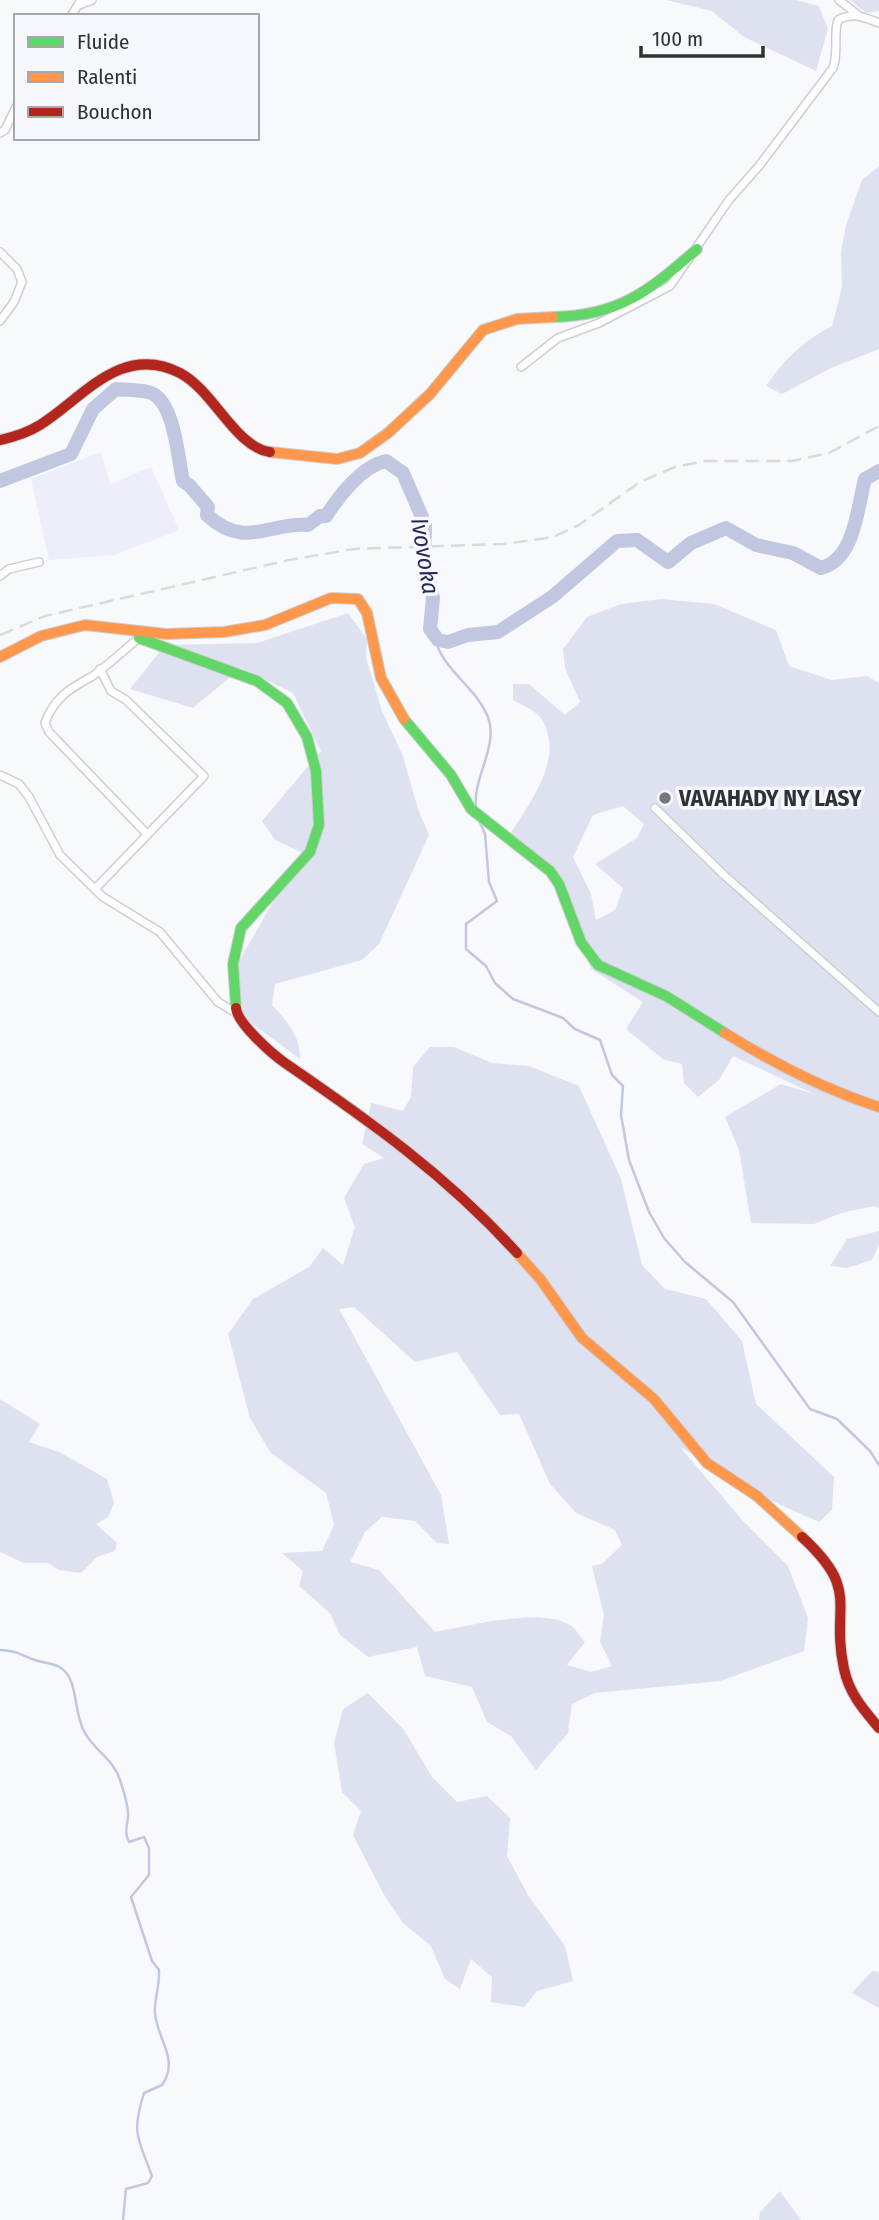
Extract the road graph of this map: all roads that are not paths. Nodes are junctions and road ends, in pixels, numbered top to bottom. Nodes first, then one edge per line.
1 (92, 0) edge
2 (839, 0) edge
3 (80, 3) edge
4 (859, 15) junction
5 (879, 23) edge
6 (14, 111) edge
7 (0, 133) edge
8 (697, 249) junction
9 (0, 252) edge
10 (0, 321) edge
11 (522, 367) dead end
12 (0, 440) edge
13 (39, 562) dead end
14 (0, 576) edge
15 (140, 635) junction
16 (0, 657) edge
17 (100, 669) junction
18 (0, 775) edge
19 (655, 808) dead end
20 (146, 833) junction
21 (95, 889) junction
22 (879, 1012) edge
23 (236, 1013) junction
24 (879, 1107) edge
25 (879, 1728) edge

1 - 3 street
2 - 4 street
4 - 5 street
4 - 8 street
6 - 7 street
8 - 11 street
8 - 12 street
9 - 10 street
13 - 14 street
15 - 16 street
15 - 17 street
15 - 23 street
15 - 24 street
17 - 20 street
17 - 20 street
18 - 21 street
19 - 22 street
20 - 21 street
21 - 23 street
23 - 25 street

